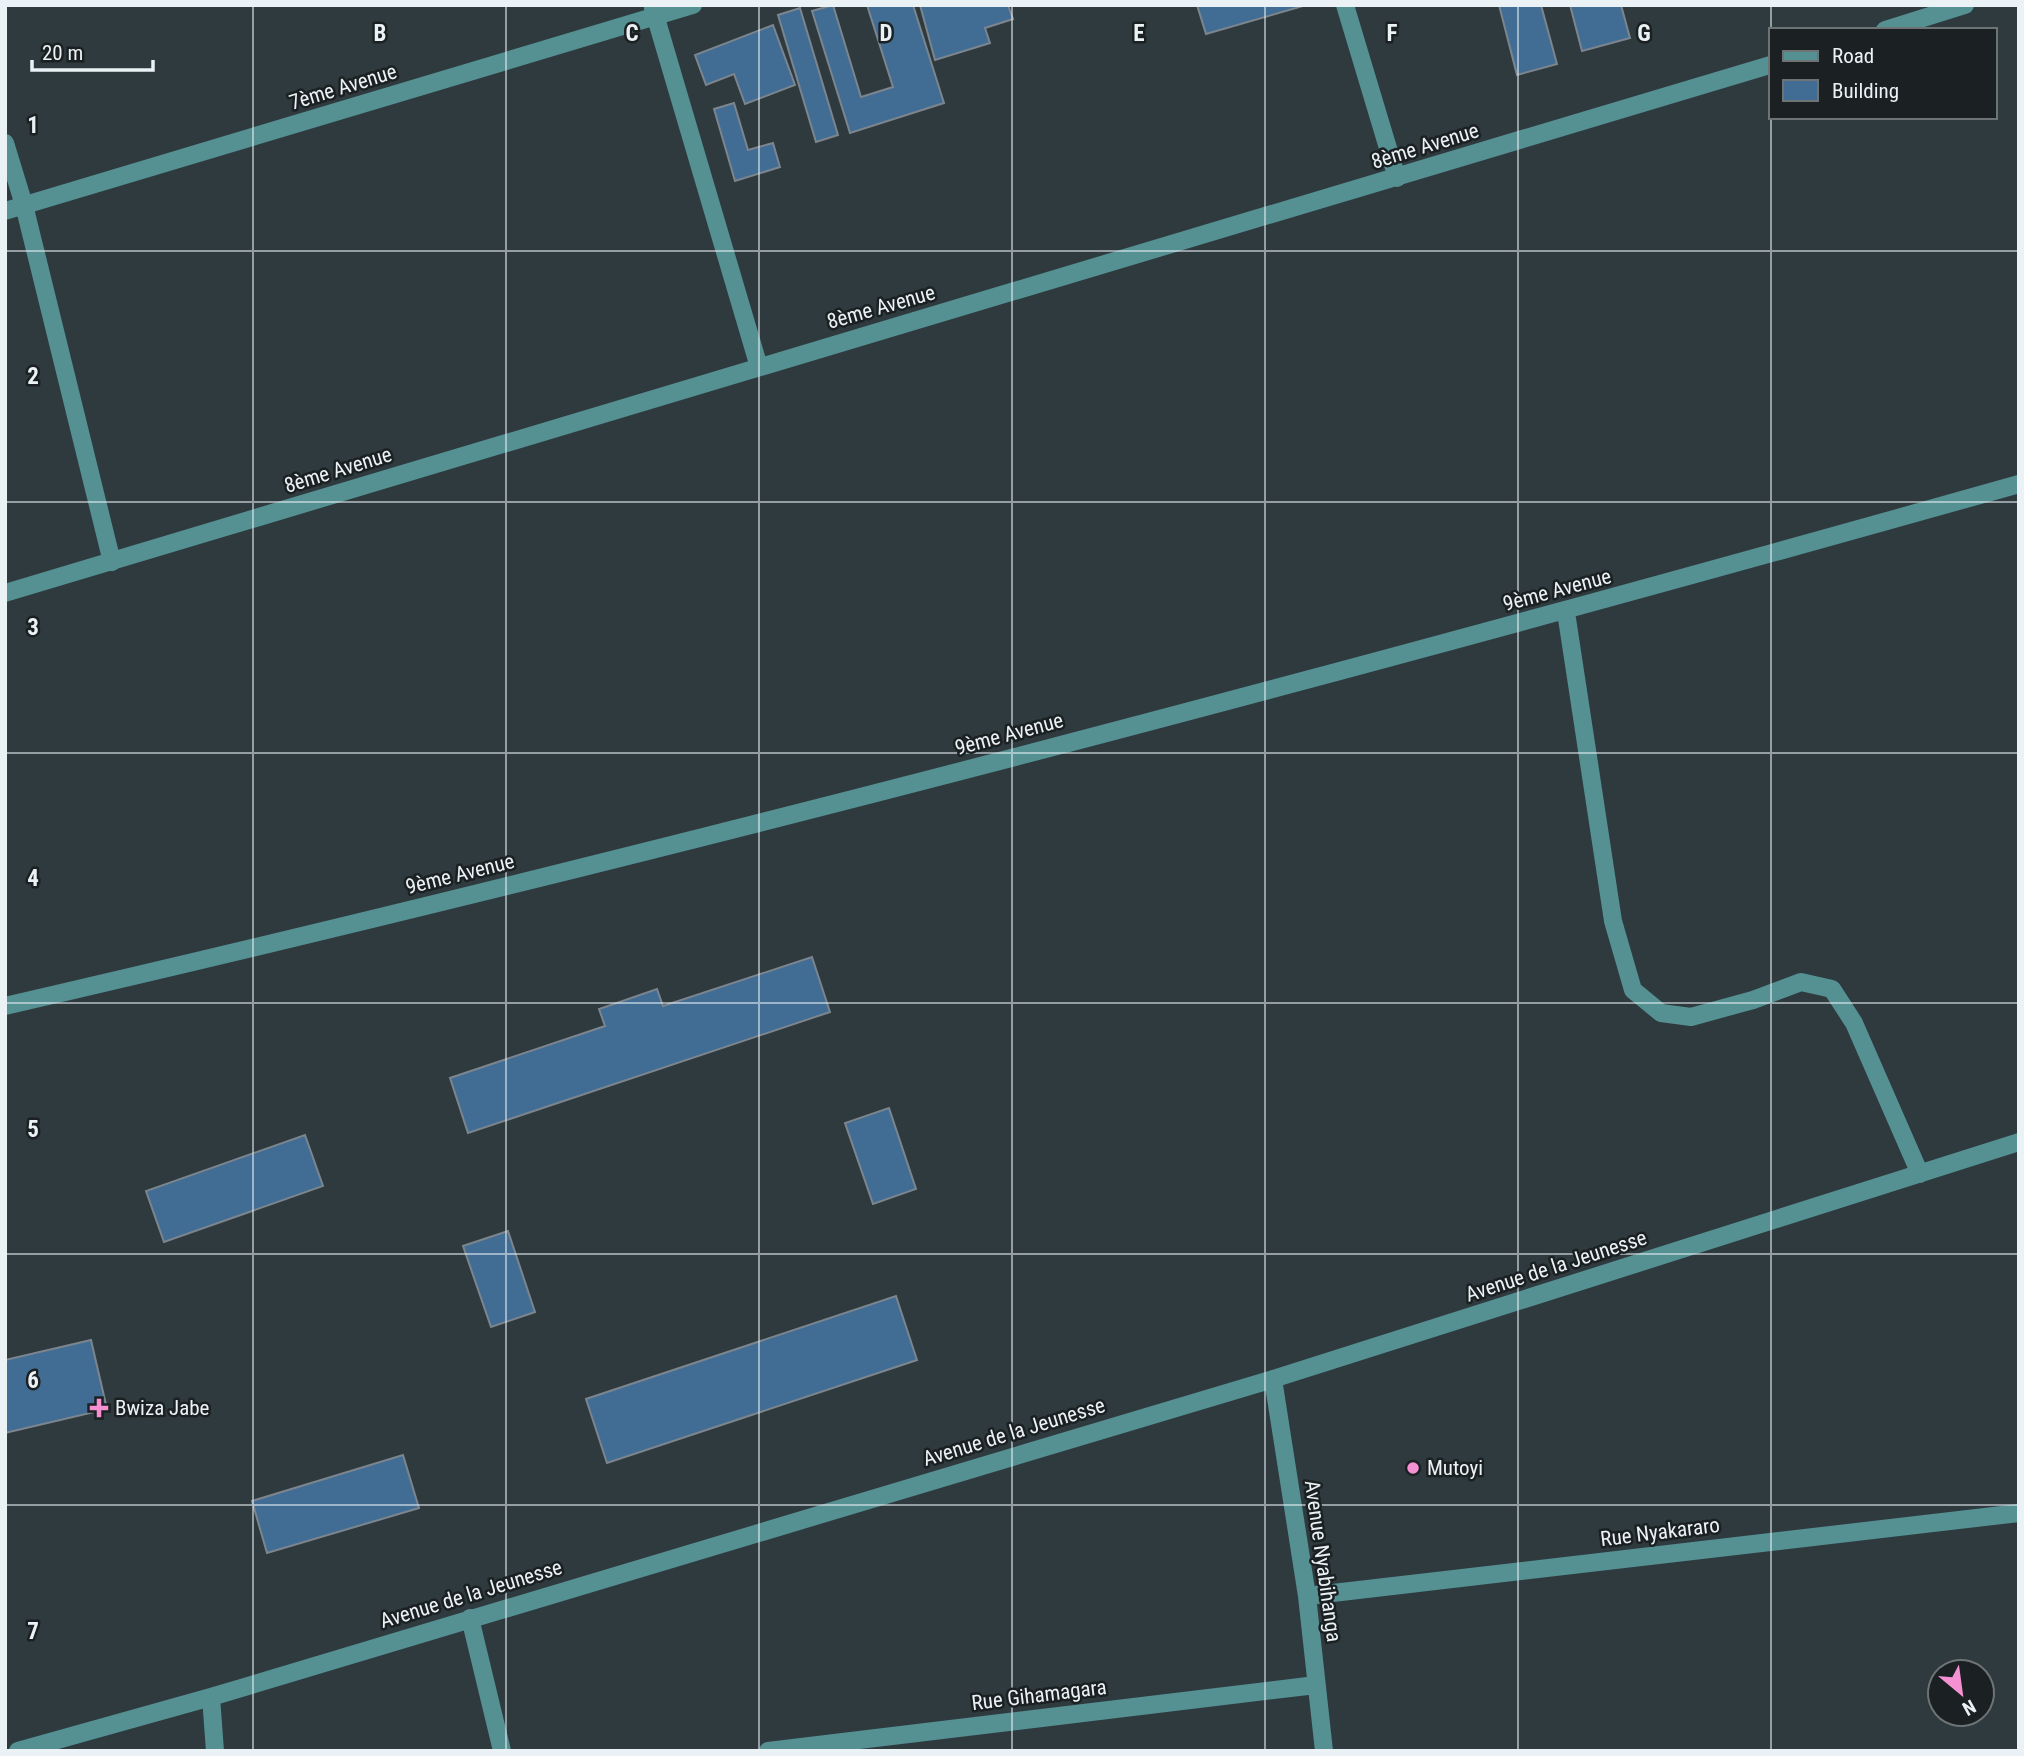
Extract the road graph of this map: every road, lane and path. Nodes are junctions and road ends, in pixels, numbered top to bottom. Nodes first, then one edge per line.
1 (693, 5) edge
2 (1345, 5) edge
3 (1965, 5) edge
4 (654, 11) edge
5 (1891, 28) edge
6 (1769, 65) edge
7 (5, 143) edge
8 (1397, 178) junction
9 (24, 205) junction
10 (5, 211) edge
11 (759, 367) junction
12 (2019, 484) edge
13 (112, 562) junction
14 (5, 593) edge
15 (1566, 612) junction
16 (5, 1006) edge
17 (2019, 1143) edge
18 (1920, 1174) junction
19 (1273, 1379) junction
20 (2019, 1513) edge
21 (1307, 1596) junction
22 (470, 1618) junction
23 (1317, 1685) junction
24 (211, 1697) junction
25 (18, 1751) edge
26 (215, 1751) edge
27 (502, 1751) edge
28 (768, 1751) edge
29 (1324, 1751) edge

1 - 4 street, 7ème Avenue
2 - 8 street
3 - 5 street
4 - 9 street, 7ème Avenue
4 - 11 street
6 - 8 street, 8ème Avenue
7 - 9 street
8 - 11 street, 8ème Avenue
9 - 10 street, 7ème Avenue
9 - 13 street
11 - 13 street, 8ème Avenue
12 - 15 street, 9ème Avenue
13 - 14 street, 8ème Avenue
15 - 16 street, 9ème Avenue
15 - 18 street
17 - 18 street, Avenue de la Jeunesse
18 - 19 street, Avenue de la Jeunesse
19 - 21 street, Avenue Nyabihanga
19 - 22 street, Avenue de la Jeunesse
20 - 21 street, Rue Nyakararo
21 - 23 street, Avenue Nyabihanga
22 - 24 street, Avenue de la Jeunesse
22 - 27 street
23 - 28 street, Rue Gihamagara
23 - 29 street, Avenue Nyabihanga
24 - 25 street, Avenue de la Jeunesse
24 - 26 street

